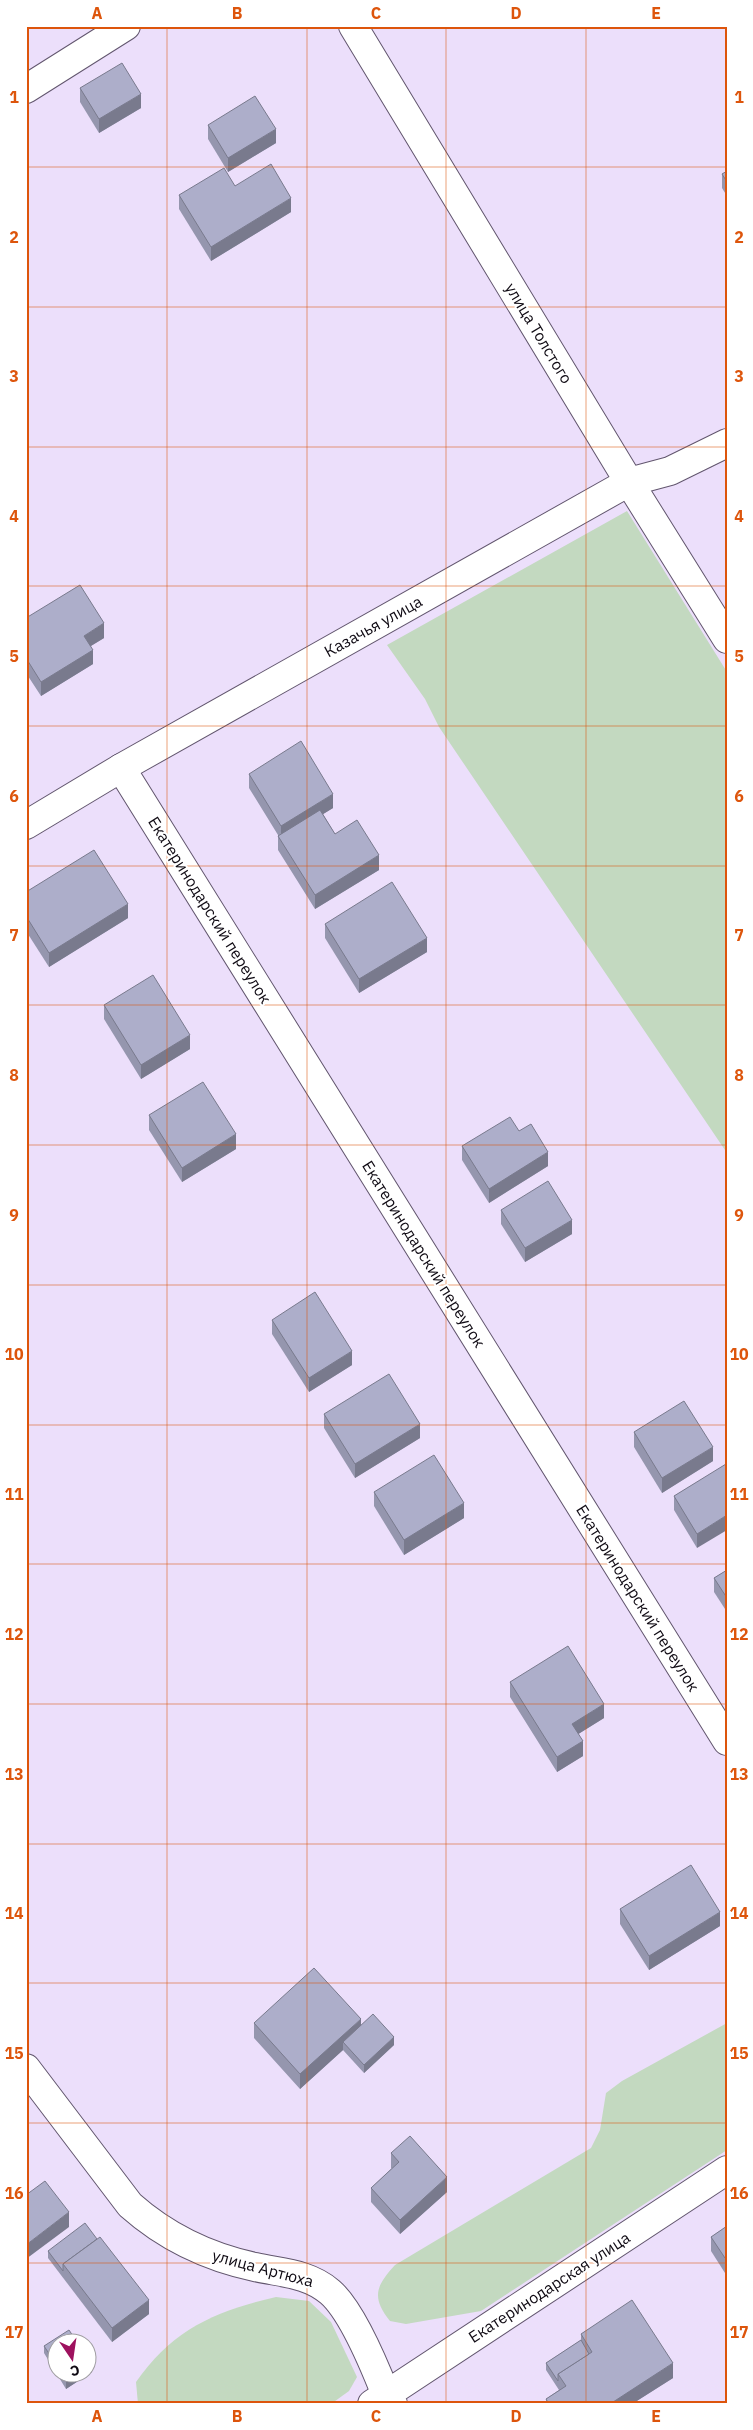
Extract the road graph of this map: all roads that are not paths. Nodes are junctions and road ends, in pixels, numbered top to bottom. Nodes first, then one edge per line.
1 (126, 26) edge
2 (353, 26) edge
3 (26, 89) edge
4 (727, 443) edge
5 (629, 482) junction
6 (727, 639) edge
7 (122, 768) junction
8 (26, 825) edge
9 (727, 1741) edge
10 (26, 2068) edge
11 (727, 2170) edge
12 (384, 2401) edge

1 - 3 street
2 - 5 street, улица Толстого
4 - 5 street, Казачья улица
5 - 6 street, улица Толстого
5 - 7 street, Казачья улица
7 - 8 street, Казачья улица
7 - 9 street, Екатеринодарский переулок
10 - 12 street, улица Артюха
11 - 12 street, Екатеринодарская улица

